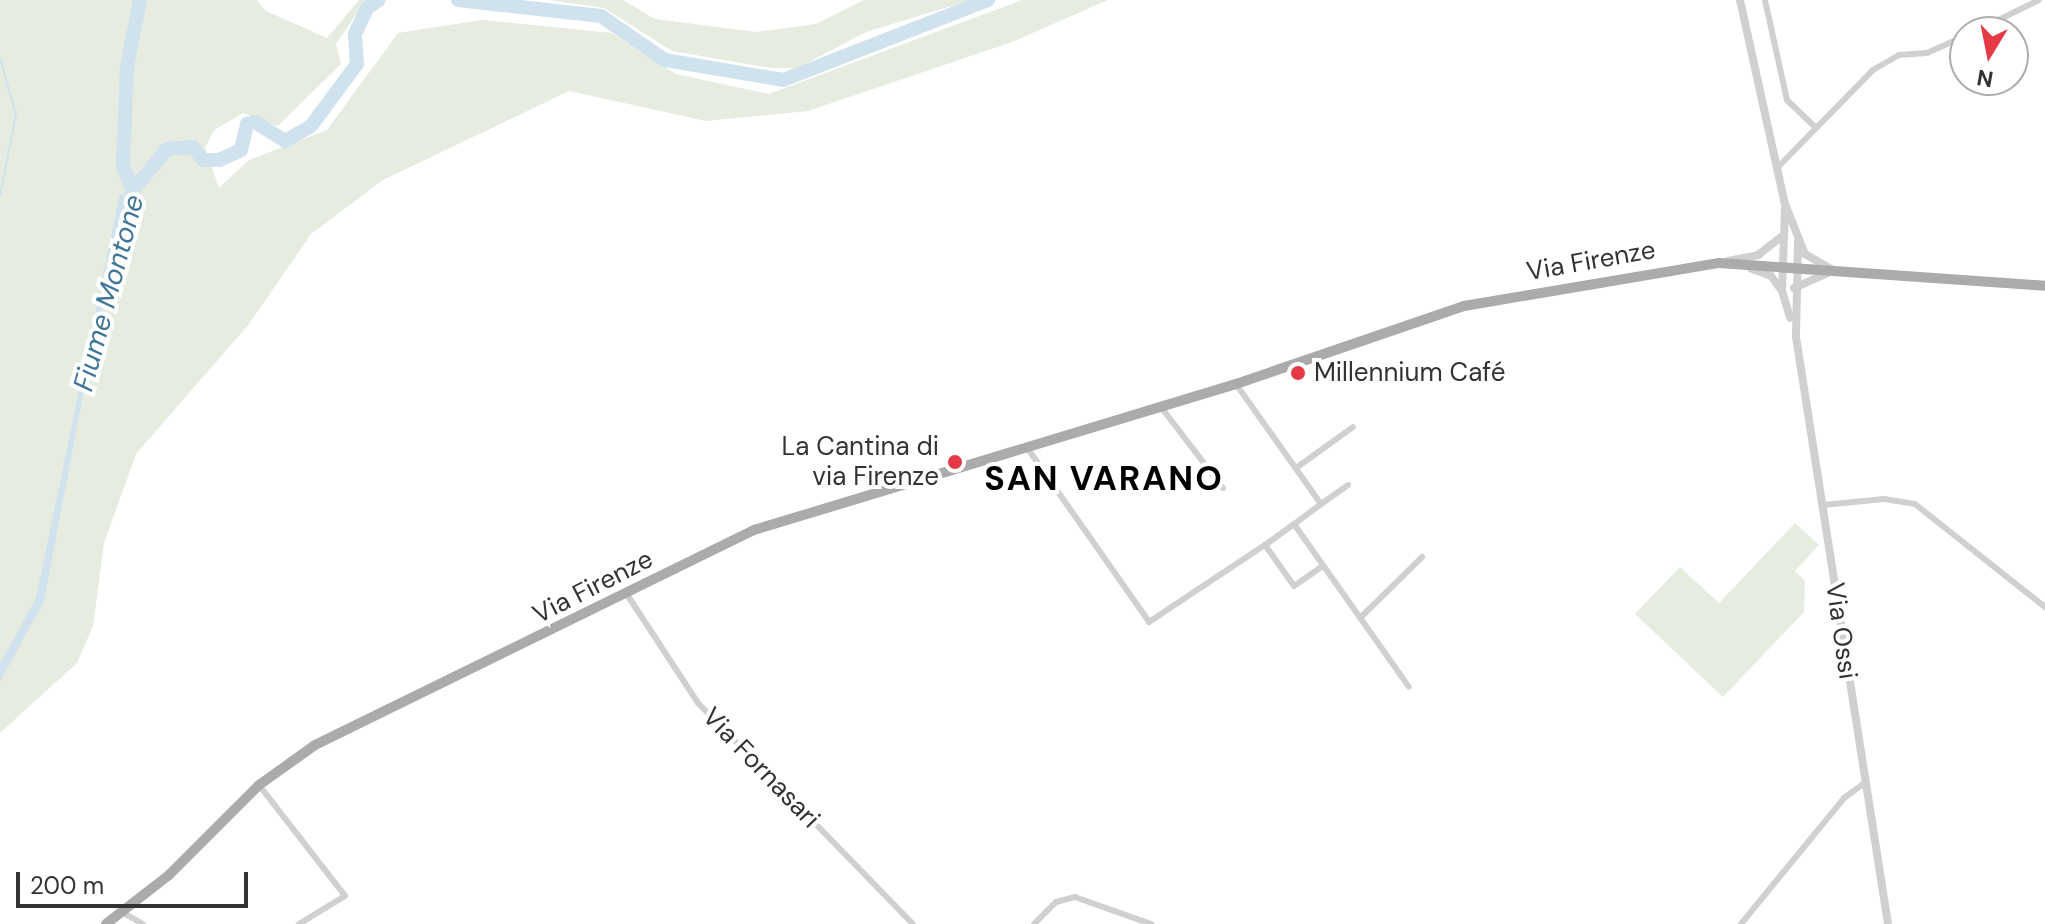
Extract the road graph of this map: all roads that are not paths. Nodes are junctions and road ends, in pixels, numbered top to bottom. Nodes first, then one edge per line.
1 (1740, 0) edge
2 (1765, 0) edge
3 (2039, 0) edge
4 (2006, 16) edge
5 (1949, 43) edge
6 (1813, 125) junction
7 (1778, 167) junction
8 (1785, 204) junction
9 (1781, 237) junction
10 (1798, 241) junction
11 (1719, 263) junction
12 (1781, 266) junction
13 (1796, 267) junction
14 (1835, 272) junction
15 (2045, 286) edge
16 (1794, 288) junction
17 (1782, 291) junction
18 (1796, 337) junction
19 (1236, 384) junction
20 (1161, 407) junction
21 (1353, 427) dead end
22 (1028, 449) junction
23 (1296, 468) junction
24 (1348, 485) dead end
25 (1223, 488) dead end
26 (1321, 504) junction
27 (1823, 505) junction
28 (1294, 524) junction
29 (1265, 545) junction
30 (1422, 557) dead end
31 (1323, 566) junction
32 (628, 596) junction
33 (2045, 607) edge
34 (1360, 618) junction
35 (1409, 687) dead end
36 (1863, 784) junction
37 (259, 785) junction
38 (137, 900) junction
39 (122, 912) junction
40 (142, 923) edge
41 (106, 924) edge
42 (299, 924) edge
43 (913, 924) edge
44 (1034, 924) edge
45 (1151, 924) edge
46 (1741, 924) edge
47 (1888, 924) edge

1 - 7 street
2 - 6 street
3 - 4 street
5 - 6 street
6 - 7 street
7 - 8 street
8 - 9 street, Via Ossi
8 - 10 street
9 - 11 street
9 - 12 street, Via Ossi
10 - 13 street, Via Ossi
10 - 14 street
11 - 12 main road, Via Firenze
11 - 17 street
11 - 19 main road, Via Firenze
12 - 13 main road, Via Firenze
12 - 17 street, Via Ossi
13 - 14 main road, Via Firenze
13 - 16 street, Via Ossi
14 - 15 main road, Via Firenze
14 - 16 street
16 - 18 street, Via Ossi
17 - 18 street, Via Ossi
18 - 27 street, Via Ossi
19 - 20 main road, Via Firenze
19 - 23 street
20 - 22 main road, Via Firenze
20 - 25 street
21 - 23 street
22 - 29 street
22 - 32 main road, Via Firenze
23 - 26 street
24 - 26 street
26 - 28 street
27 - 33 street
27 - 36 street, Via Ossi
28 - 29 street
28 - 31 street
29 - 31 street
30 - 34 street
31 - 34 street
32 - 37 main road, Via Firenze
32 - 43 street, Via Fornasari
34 - 35 street
36 - 46 street
36 - 47 street, Via Ossi
37 - 38 main road, Via Firenze
37 - 42 street
38 - 39 main road, Via Firenze
38 - 40 street
39 - 40 street
39 - 41 main road, Via Firenze
44 - 45 street

